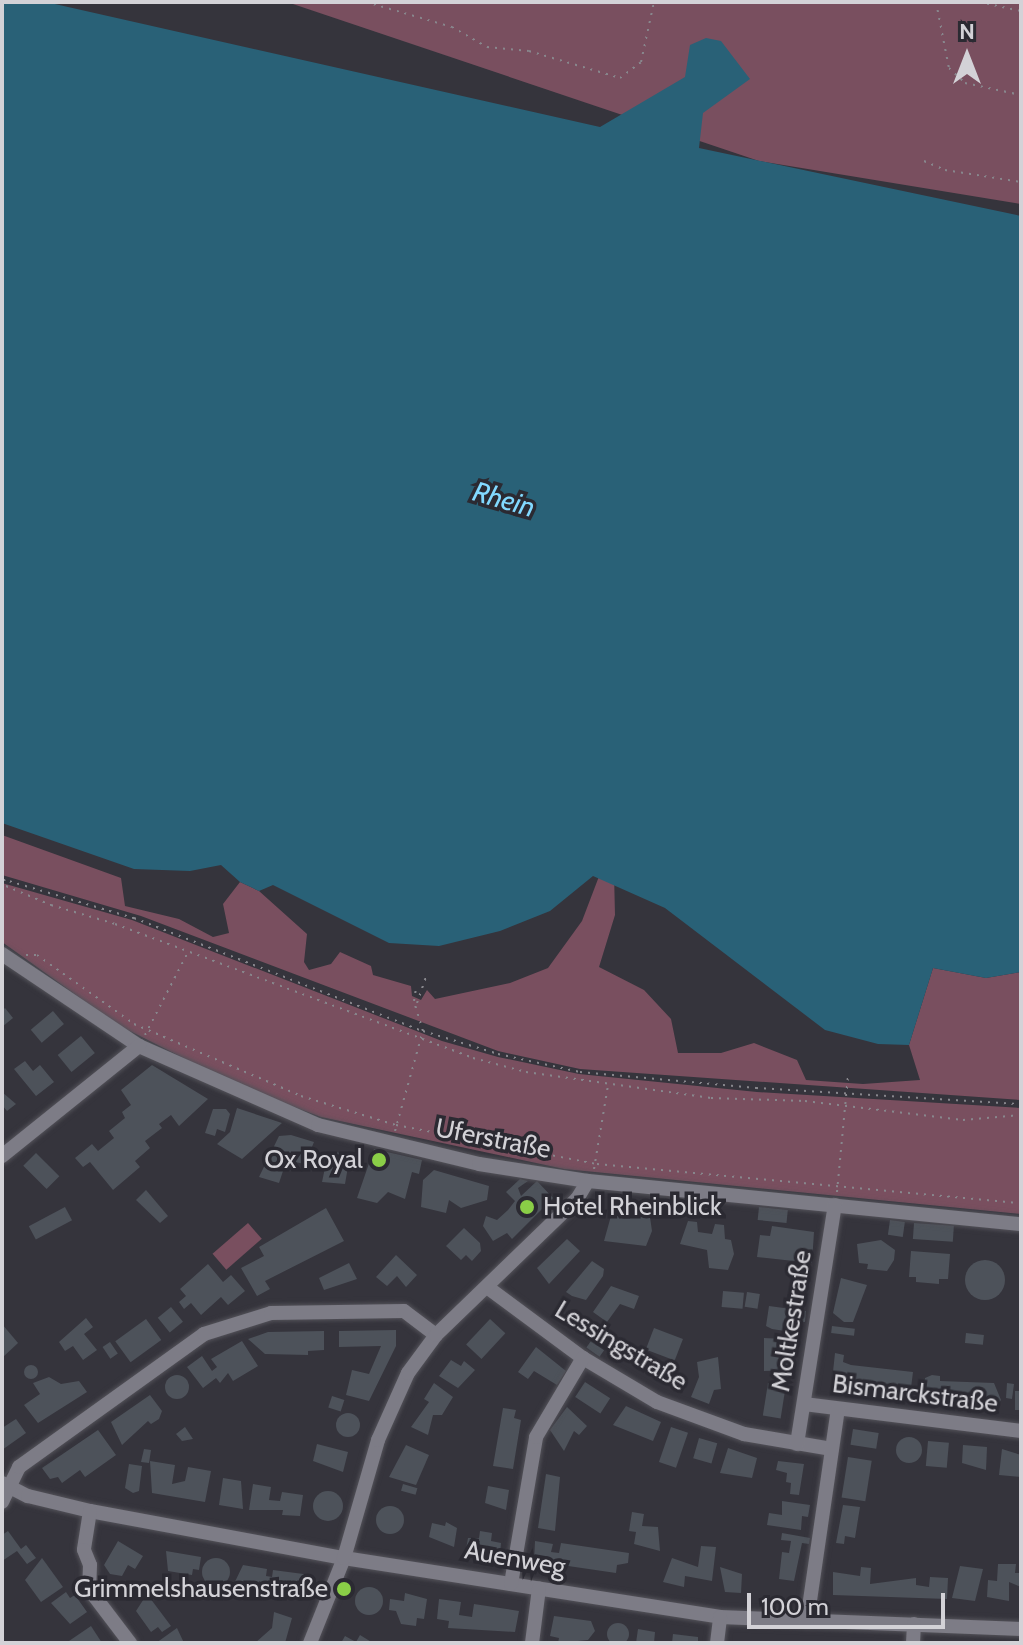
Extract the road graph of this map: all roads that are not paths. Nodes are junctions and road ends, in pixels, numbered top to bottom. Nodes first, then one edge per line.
1 (2, 954) edge
2 (139, 1046) junction
3 (2, 1156) edge
4 (588, 1181) junction
5 (835, 1205) junction
6 (1021, 1224) edge
7 (487, 1287) junction
8 (436, 1335) junction
9 (583, 1358) junction
10 (804, 1404) junction
11 (838, 1409) junction
12 (1021, 1431) edge
13 (797, 1444) junction
14 (832, 1449) junction
15 (4, 1491) edge
16 (90, 1511) junction
17 (344, 1558) junction
18 (511, 1584) junction
19 (539, 1588) junction
20 (720, 1617) junction
21 (807, 1621) junction
22 (914, 1624) junction
23 (1021, 1629) edge
24 (130, 1643) edge
25 (310, 1643) edge
26 (532, 1643) edge
27 (717, 1643) edge
28 (913, 1643) edge

1 - 2 street, Uferstraße
2 - 3 street
2 - 4 street, Uferstraße
4 - 5 street, Uferstraße
4 - 7 street
5 - 6 street, Uferstraße
5 - 10 street, Moltkestraße
7 - 8 street
7 - 9 street, Lessingstraße
8 - 15 street
8 - 17 street
9 - 13 street, Lessingstraße
9 - 18 street
10 - 11 street, Bismarckstraße
10 - 13 street, Moltkestraße
11 - 12 street, Bismarckstraße
11 - 14 street
13 - 14 street, Lessingstraße
14 - 21 street
15 - 16 street, Auenweg
16 - 17 street, Auenweg
16 - 24 street
17 - 18 street, Auenweg
17 - 25 street
18 - 19 street, Auenweg
19 - 20 street, Auenweg
19 - 26 street
20 - 21 street, Auenweg
20 - 27 street
21 - 22 street, Auenweg
22 - 23 street, Auenweg
22 - 28 street

